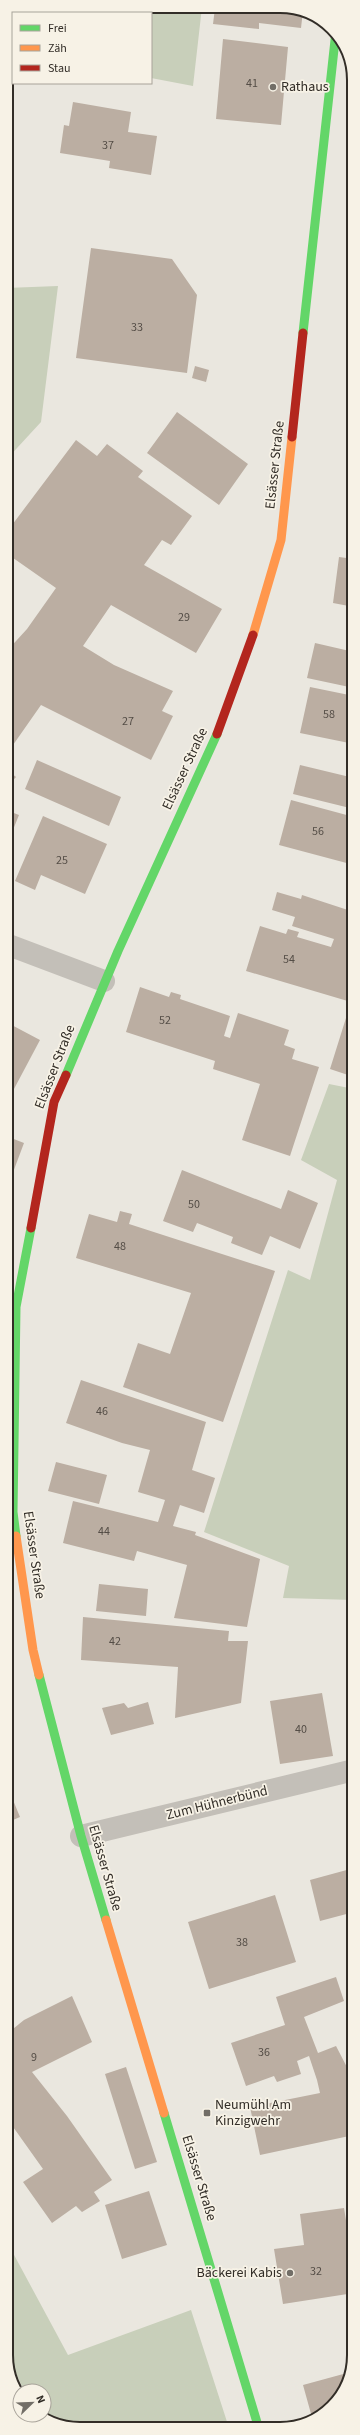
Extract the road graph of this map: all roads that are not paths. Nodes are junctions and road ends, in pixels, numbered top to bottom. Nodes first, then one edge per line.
1 (335, 42) edge
2 (13, 947) edge
3 (104, 981) junction
4 (13, 1416) edge
5 (13, 1533) edge
6 (347, 1772) edge
7 (81, 1836) junction
8 (257, 2422) edge

1 - 3 street, Elsässer Straße
2 - 3 street
3 - 4 street, Elsässer Straße
5 - 7 street, Elsässer Straße
6 - 7 street, Zum Hühnerbünd
7 - 8 street, Elsässer Straße

